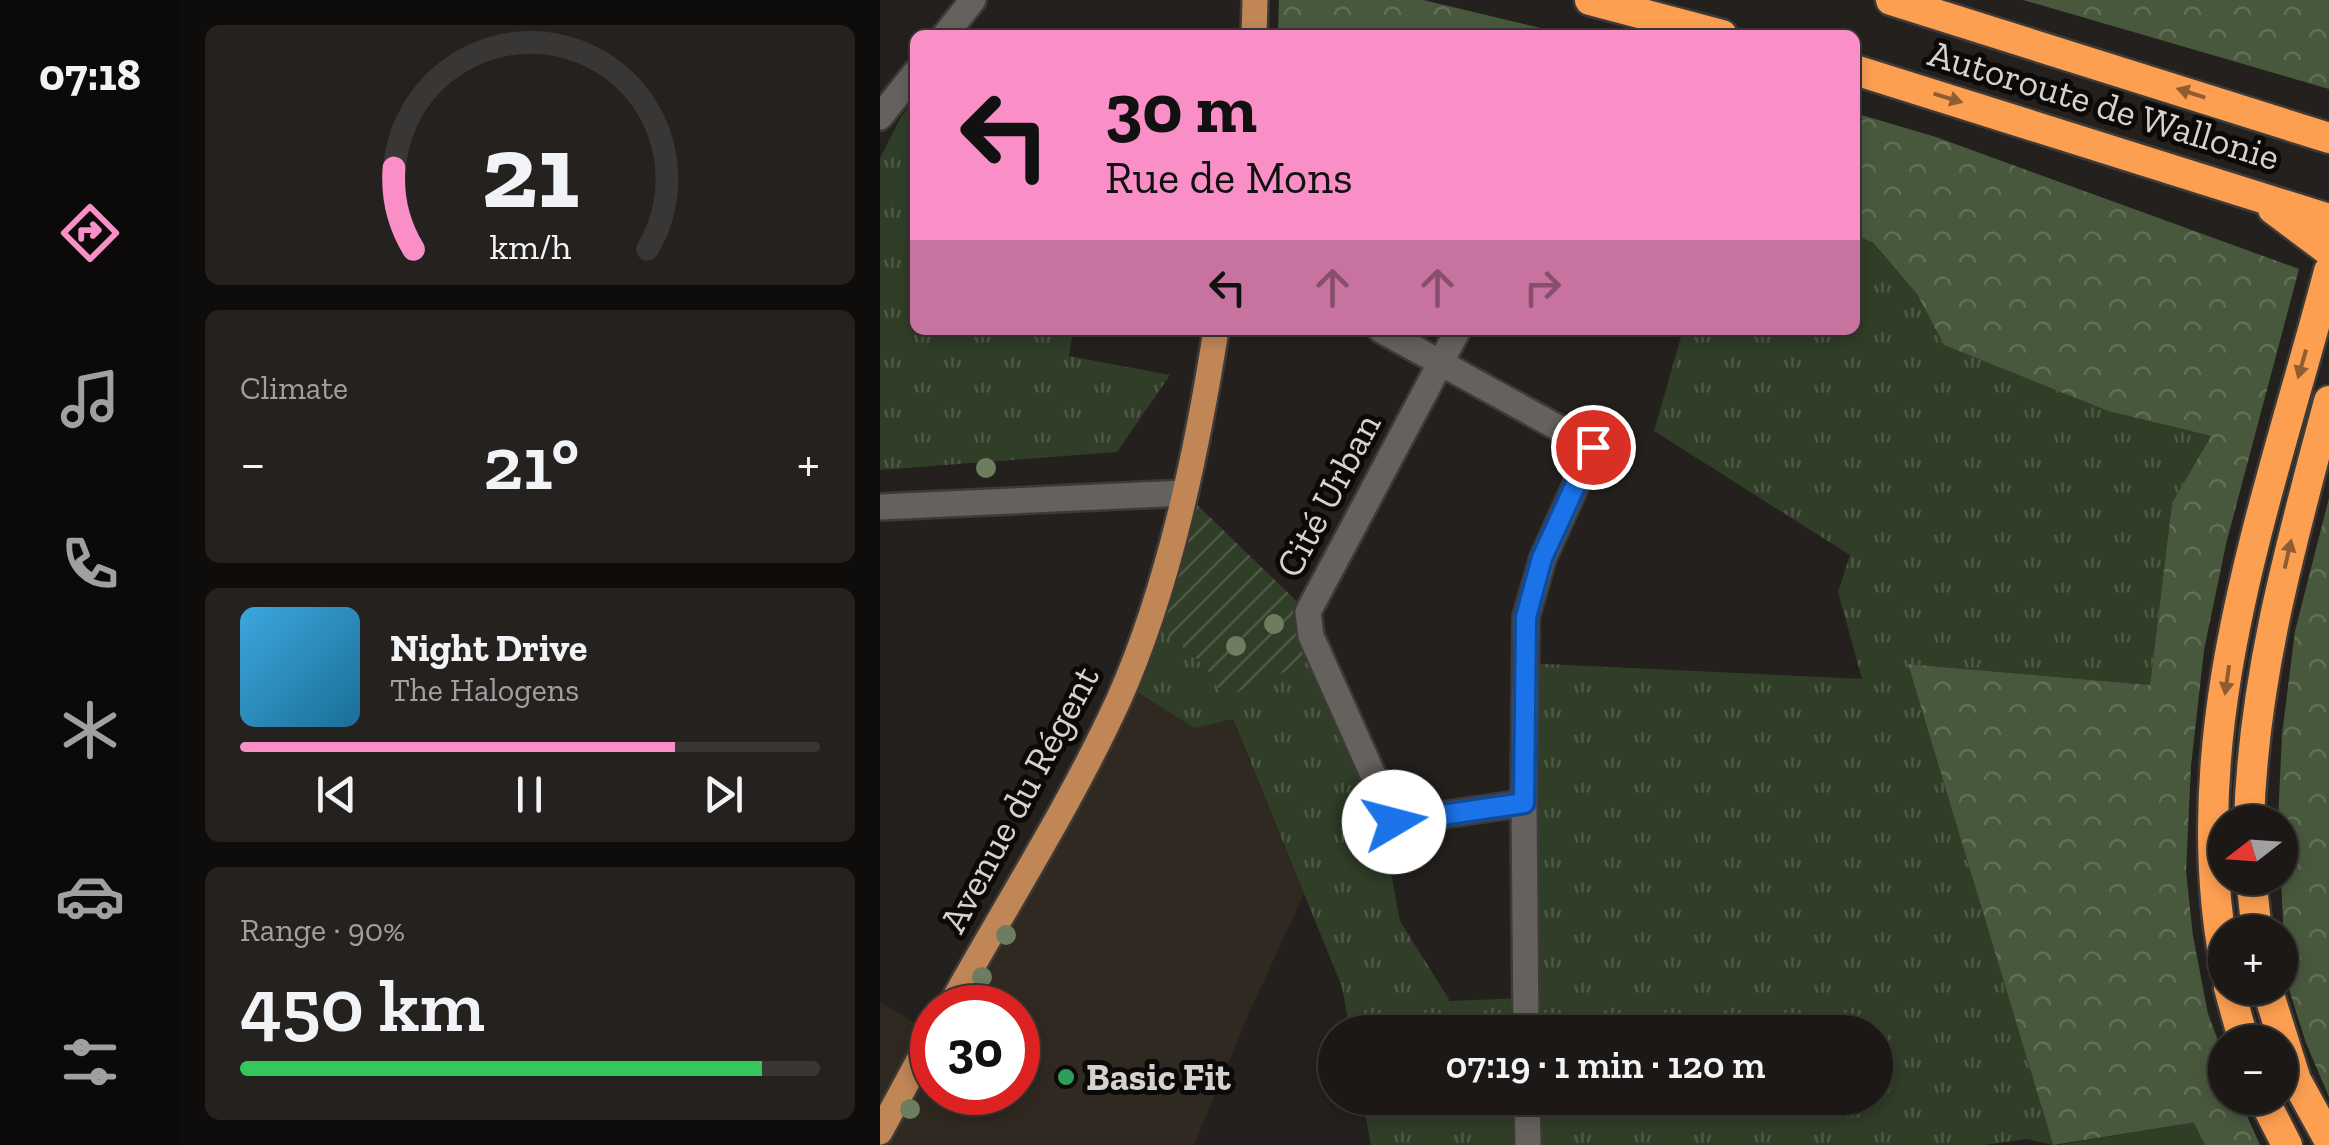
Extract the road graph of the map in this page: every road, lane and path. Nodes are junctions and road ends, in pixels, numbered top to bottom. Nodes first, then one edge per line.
1 (973, 0) edge
2 (1256, 0) edge
3 (1590, 0) edge
4 (1891, 0) edge
5 (949, 30) edge
6 (1254, 30) edge
7 (1703, 30) edge
8 (1860, 72) edge
9 (910, 79) edge
10 (880, 117) edge
11 (2329, 138) edge
12 (2251, 192) junction
13 (2329, 218) edge
14 (2329, 250) edge
15 (2329, 271) edge
16 (1215, 335) edge
17 (1391, 335) edge
18 (1456, 335) edge
19 (1442, 362) junction
20 (2329, 401) edge
21 (1185, 493) junction
22 (880, 507) edge
23 (1524, 803) junction
24 (2250, 805) edge
25 (2219, 915) edge
26 (961, 985) edge
27 (2272, 1005) edge
28 (1526, 1015) edge
29 (910, 1077) edge
30 (1527, 1115) edge
31 (2272, 1115) edge
32 (880, 1132) edge
33 (2329, 1140) edge
34 (1528, 1145) edge
35 (2287, 1145) edge

1 - 5 street
2 - 6 main road
3 - 7 highway
11 -> 4 highway, Autoroute de Wallonie
8 -> 12 highway, Autoroute de Wallonie
9 - 10 street
12 - 13 highway, Autoroute de Wallonie
12 - 14 highway
15 -> 25 highway
16 - 21 main road, Avenue du Régent
17 - 19 street
18 - 19 street, Cité Urban
19 - 23 street
19 - 23 street, Cité Urban
24 -> 20 highway
21 - 22 street
21 - 26 main road, Avenue du Régent
23 - 28 street
27 - 33 highway
29 - 32 main road
30 - 34 street
31 - 35 highway

